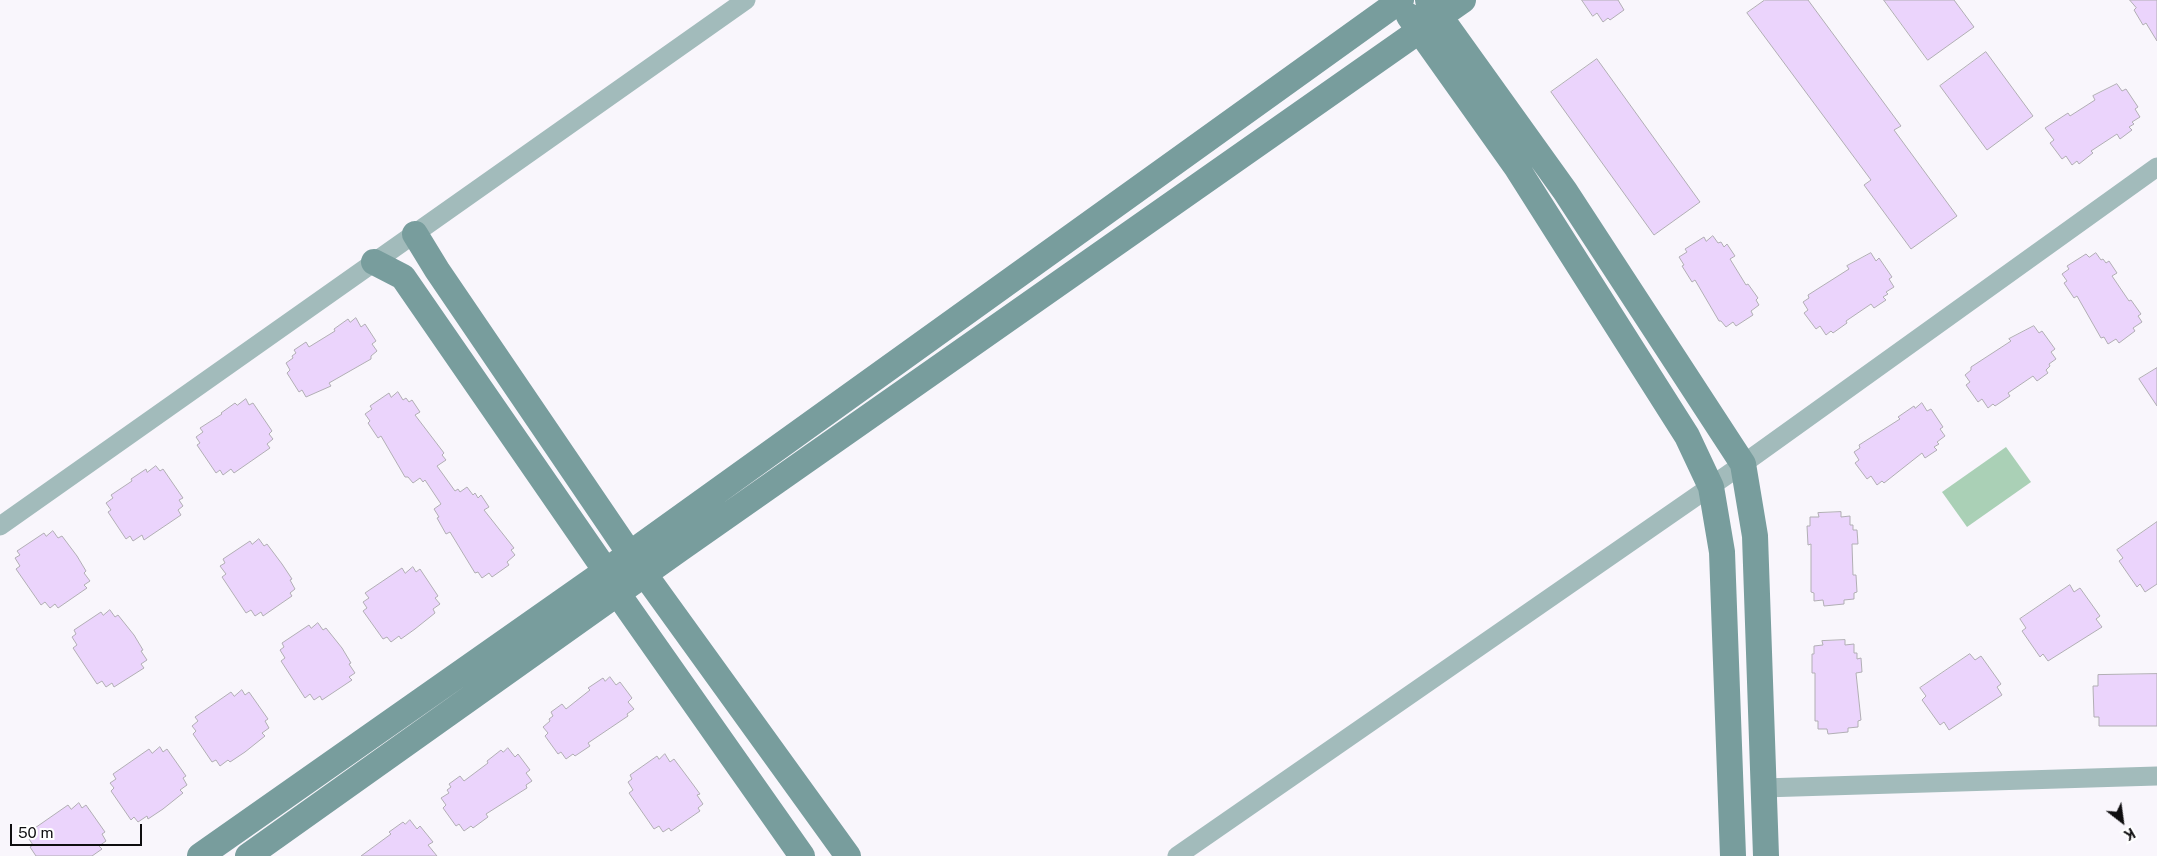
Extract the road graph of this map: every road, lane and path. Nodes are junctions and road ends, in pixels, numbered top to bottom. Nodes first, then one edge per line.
1 (746, 0) edge
2 (1400, 0) edge
3 (1463, 0) edge
4 (1434, 8) edge
5 (1419, 30) junction
6 (2157, 167) edge
7 (414, 234) junction
8 (374, 262) junction
9 (1743, 464) junction
10 (1711, 486) junction
11 (0, 526) edge
12 (638, 564) junction
13 (612, 582) junction
14 (2157, 776) edge
15 (1762, 788) junction
16 (200, 856) edge
17 (248, 856) edge
18 (802, 856) edge
19 (848, 856) edge
20 (1177, 856) edge
21 (1733, 856) edge
22 (1766, 856) edge

1 - 7 street
2 - 5 main road
2 - 12 main road
3 - 4 main road
4 - 5 main road
4 - 9 main road
5 - 10 main road
5 - 12 main road
6 - 9 street
7 - 8 street
7 - 12 main road
8 - 11 street
8 - 13 main road
9 - 10 street
9 - 15 main road
10 - 20 street
10 - 21 main road
12 - 13 main road
12 - 19 main road
13 - 16 main road
13 - 17 main road
13 - 18 main road
14 - 15 street
15 - 22 main road

